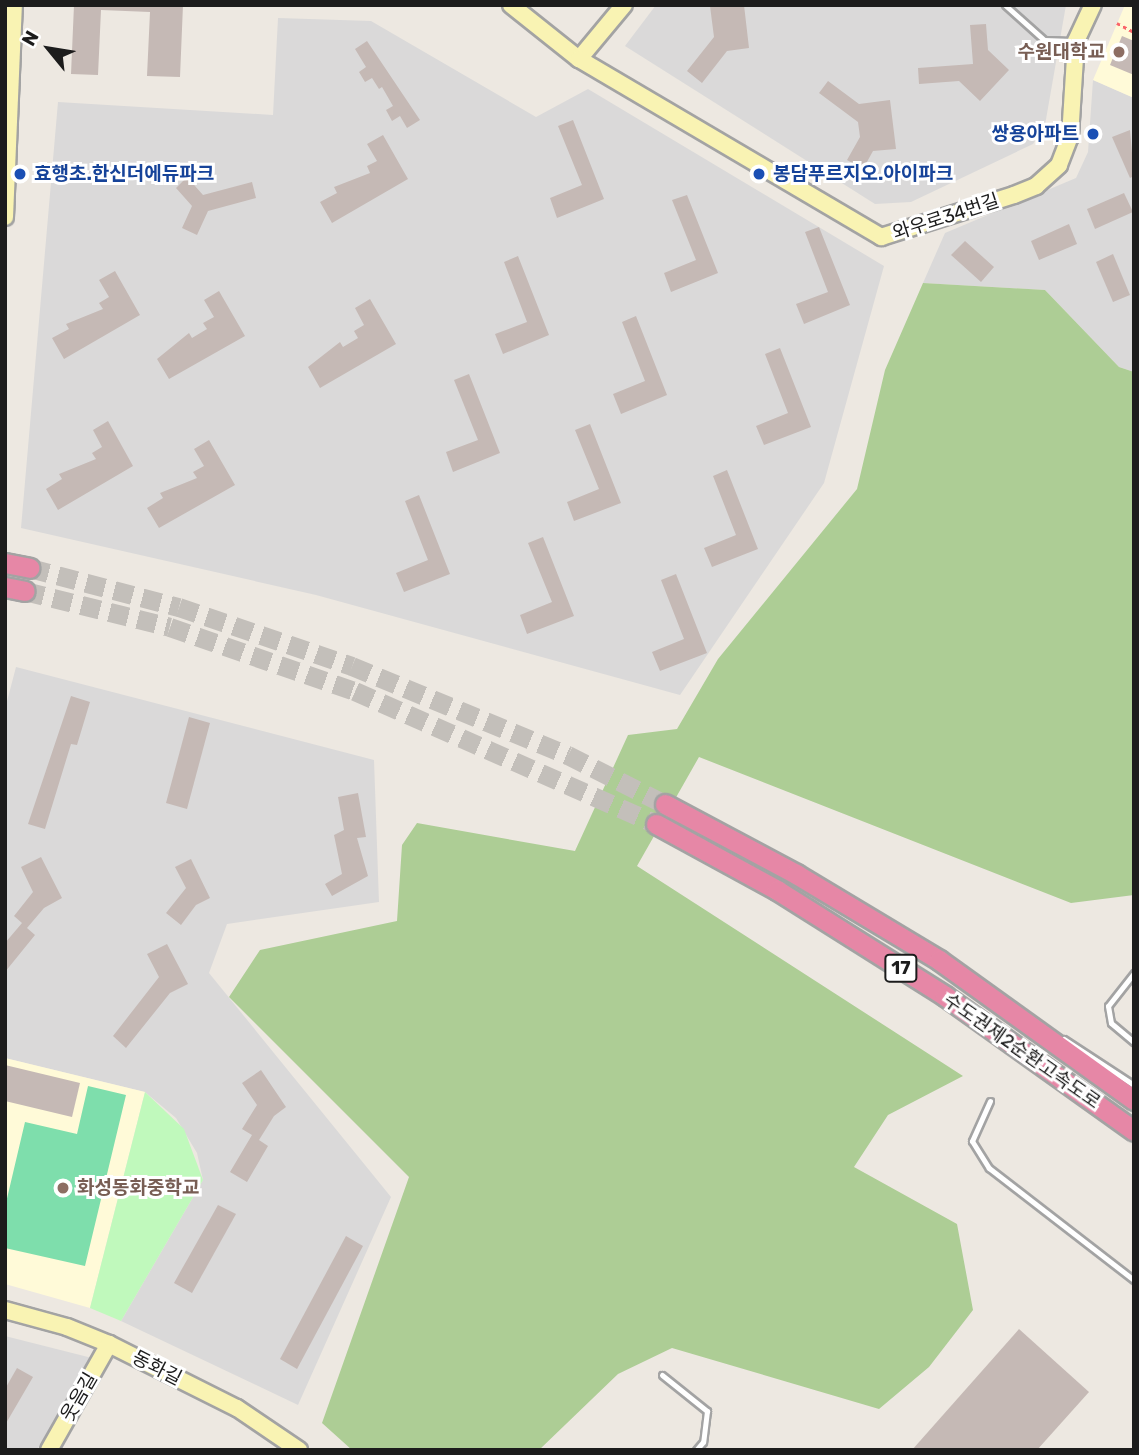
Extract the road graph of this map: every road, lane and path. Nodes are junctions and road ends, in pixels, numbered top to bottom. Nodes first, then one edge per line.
1 (14, 5) edge
2 (512, 5) edge
3 (624, 5) edge
4 (1004, 5) edge
5 (1093, 5) edge
6 (1117, 23) dead end
7 (1134, 32) edge
8 (1076, 41) junction
9 (579, 59) junction
10 (5, 217) edge
11 (5, 563) edge
12 (30, 568) tunnel mouth
13 (665, 804) tunnel mouth
14 (656, 824) tunnel mouth
15 (1134, 974) edge
16 (1033, 1025) junction
17 (1134, 1042) edge
18 (1134, 1085) edge
19 (1134, 1100) edge
20 (990, 1101) dead end
21 (1134, 1131) edge
22 (1134, 1280) edge
23 (5, 1310) edge
24 (109, 1344) junction
25 (662, 1375) dead end
26 (49, 1450) edge
27 (299, 1450) edge
28 (696, 1450) edge

1 - 10 street
2 - 9 street, 와우로34번길
3 - 9 street
4 - 8 lane
5 - 8 street, 와우로34번길
6 - 7 path
8 - 9 street, 와우로34번길
11 - 12 highway
13 - 16 highway, 수도권제2순환고속도로 / 17
14 - 21 highway, 수도권제2순환고속도로 / 17
15 - 17 lane
16 - 18 lane
16 - 19 highway, 수도권제2순환고속도로 / 17
20 - 22 lane
23 - 24 street, 동화길
24 - 26 street, 웃음길
24 - 27 street, 동화길
25 - 28 lane

